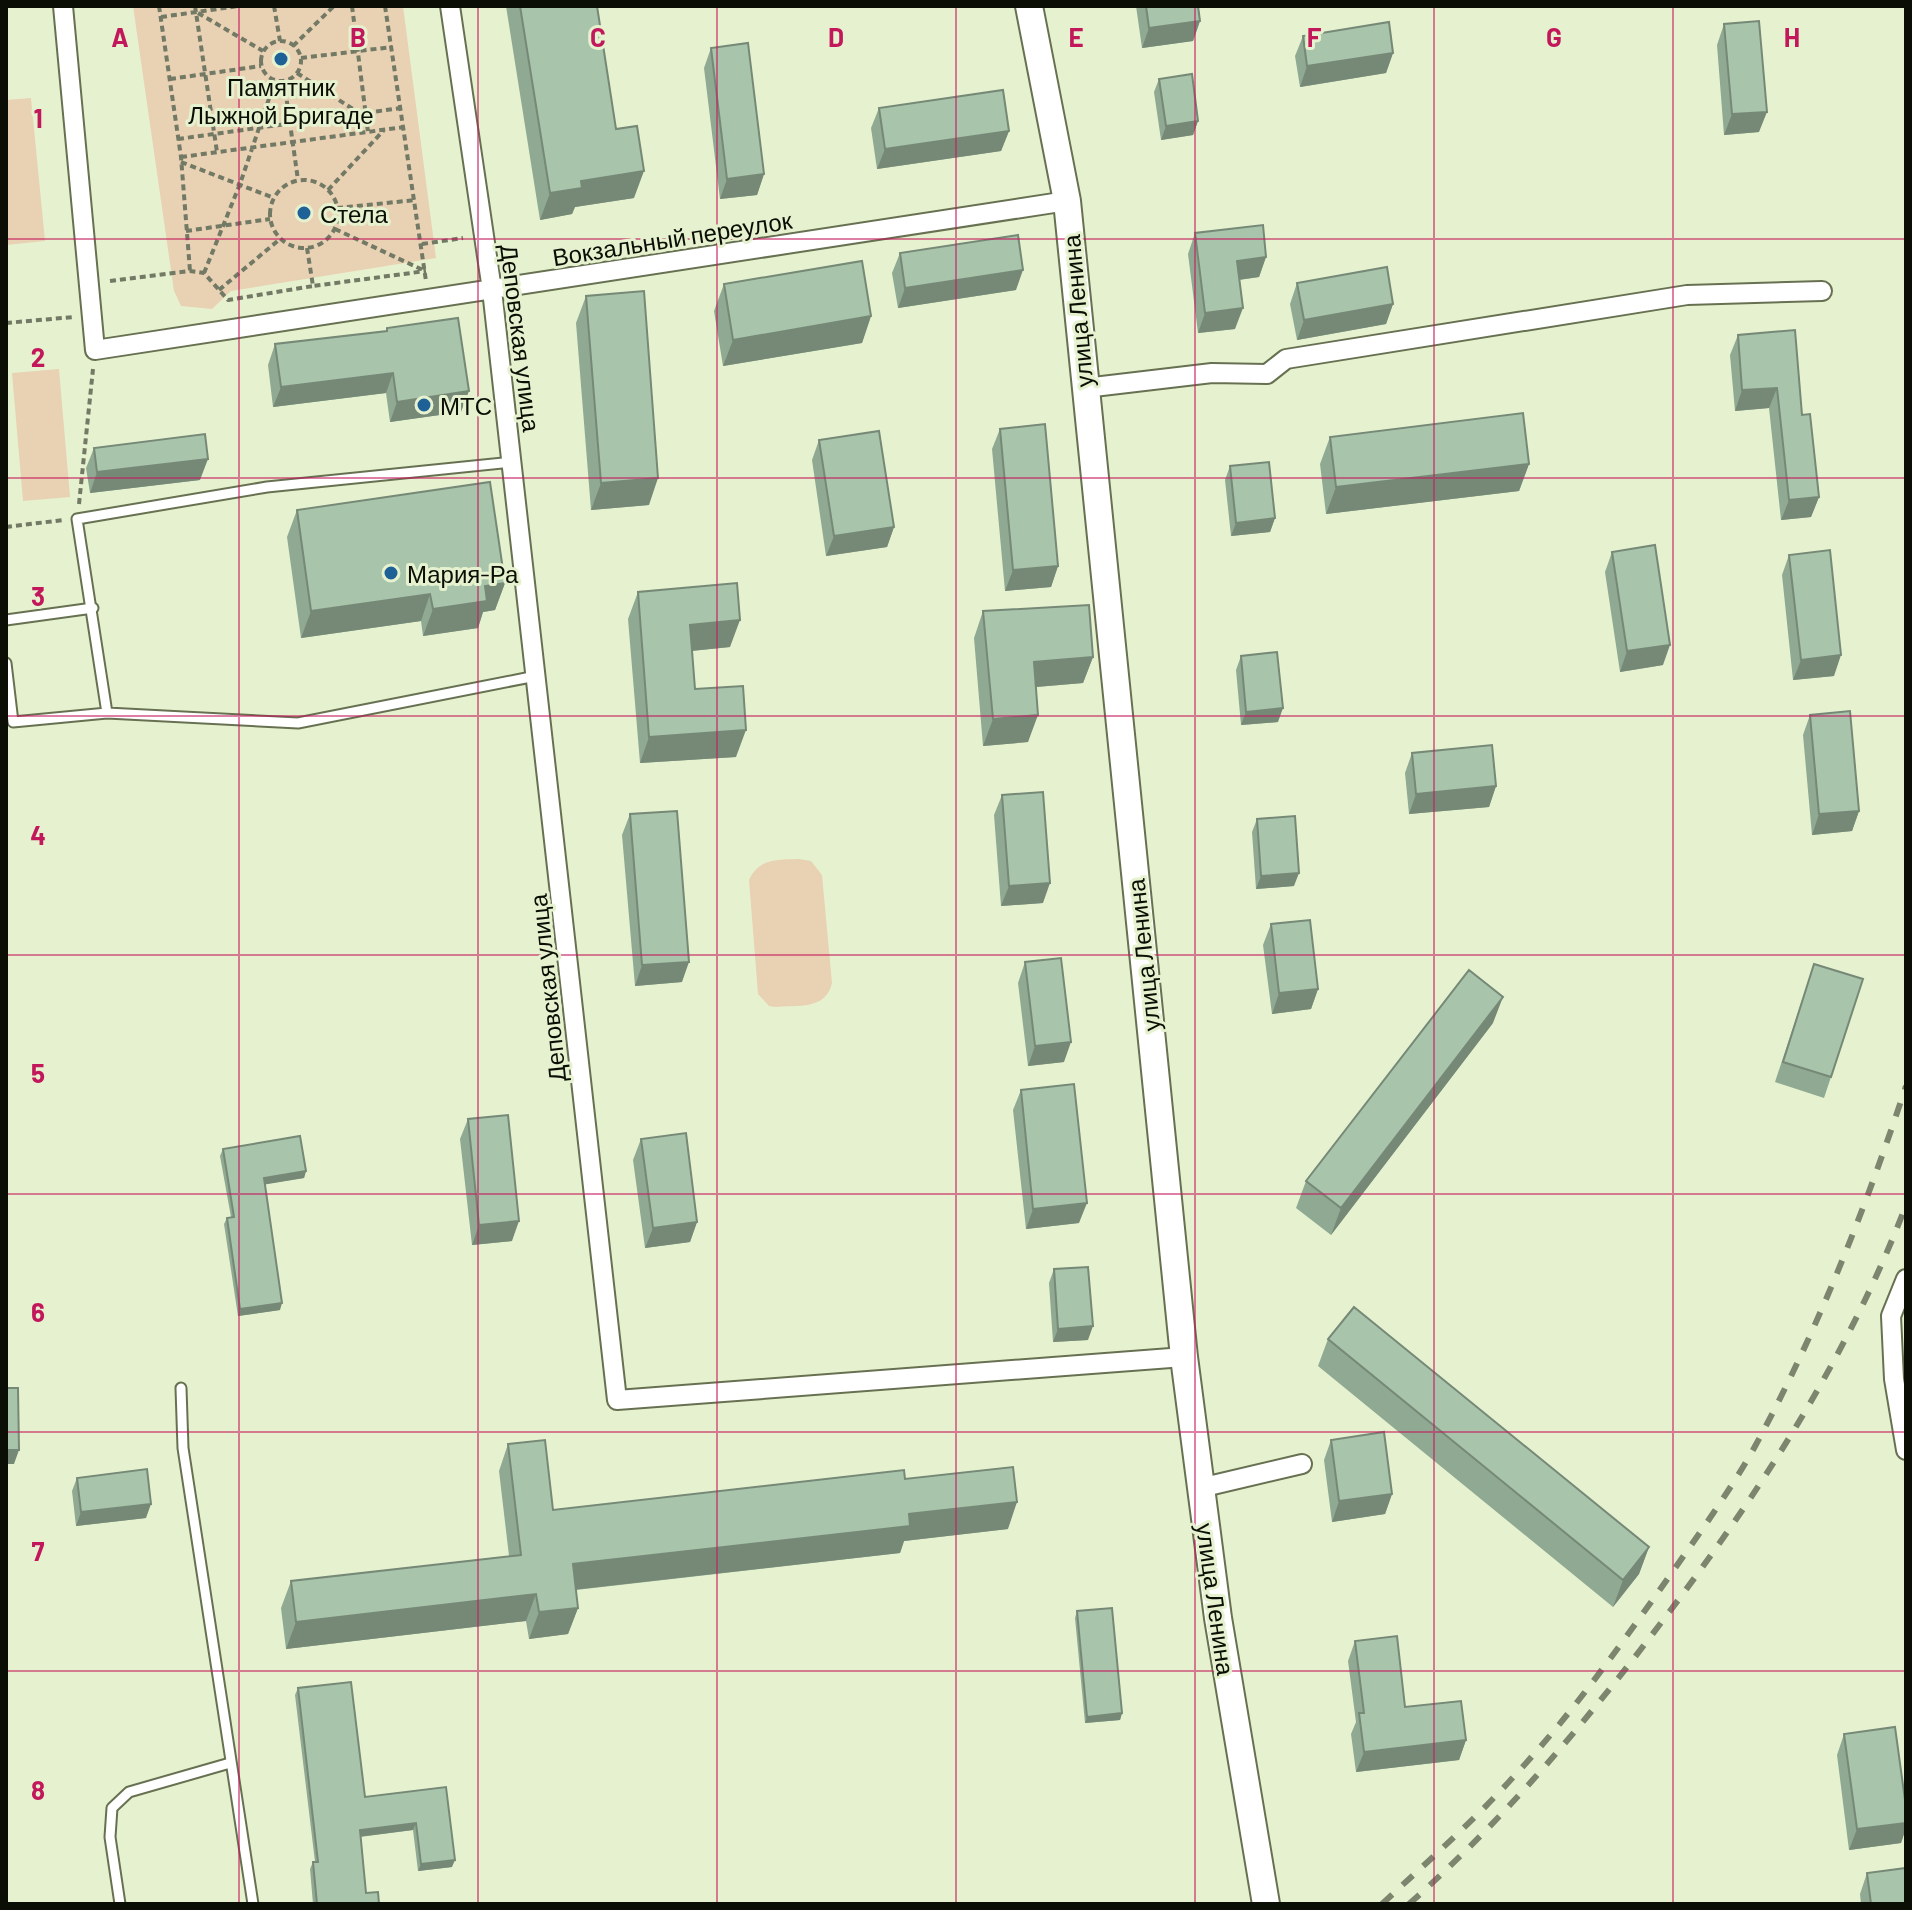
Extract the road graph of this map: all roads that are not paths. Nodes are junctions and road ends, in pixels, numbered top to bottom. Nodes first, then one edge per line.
1 (63, 6) edge
2 (450, 6) edge
3 (1029, 6) edge
4 (1067, 201) junction
5 (492, 290) junction
6 (1822, 291) dead end
7 (1085, 388) junction
8 (512, 462) junction
9 (93, 608) junction
10 (6, 620) edge
11 (6, 663) edge
12 (536, 675) junction
13 (7, 682) edge
14 (107, 713) junction
15 (1906, 1279) edge
16 (1184, 1357) junction
17 (181, 1388) dead end
18 (1906, 1450) edge
19 (1302, 1464) dead end
20 (1200, 1488) junction
21 (230, 1763) junction
22 (1263, 1902) edge
23 (120, 1904) edge
24 (253, 1904) edge

1 - 5 street, Вокзальный переулок
2 - 5 street, Деповская улица
3 - 4 main road, улица Ленина
4 - 5 street, Вокзальный переулок
4 - 7 main road, улица Ленина
5 - 8 street, Деповская улица
6 - 7 street
7 - 16 main road, улица Ленина
8 - 9 lane
8 - 12 street, Деповская улица
9 - 10 lane
9 - 14 lane
11 - 13 lane
12 - 14 lane
12 - 16 street, Деповская улица
13 - 14 lane
15 - 18 street
16 - 20 main road, улица Ленина
17 - 21 lane
19 - 20 street
20 - 22 main road, улица Ленина
21 - 23 lane
21 - 24 lane

